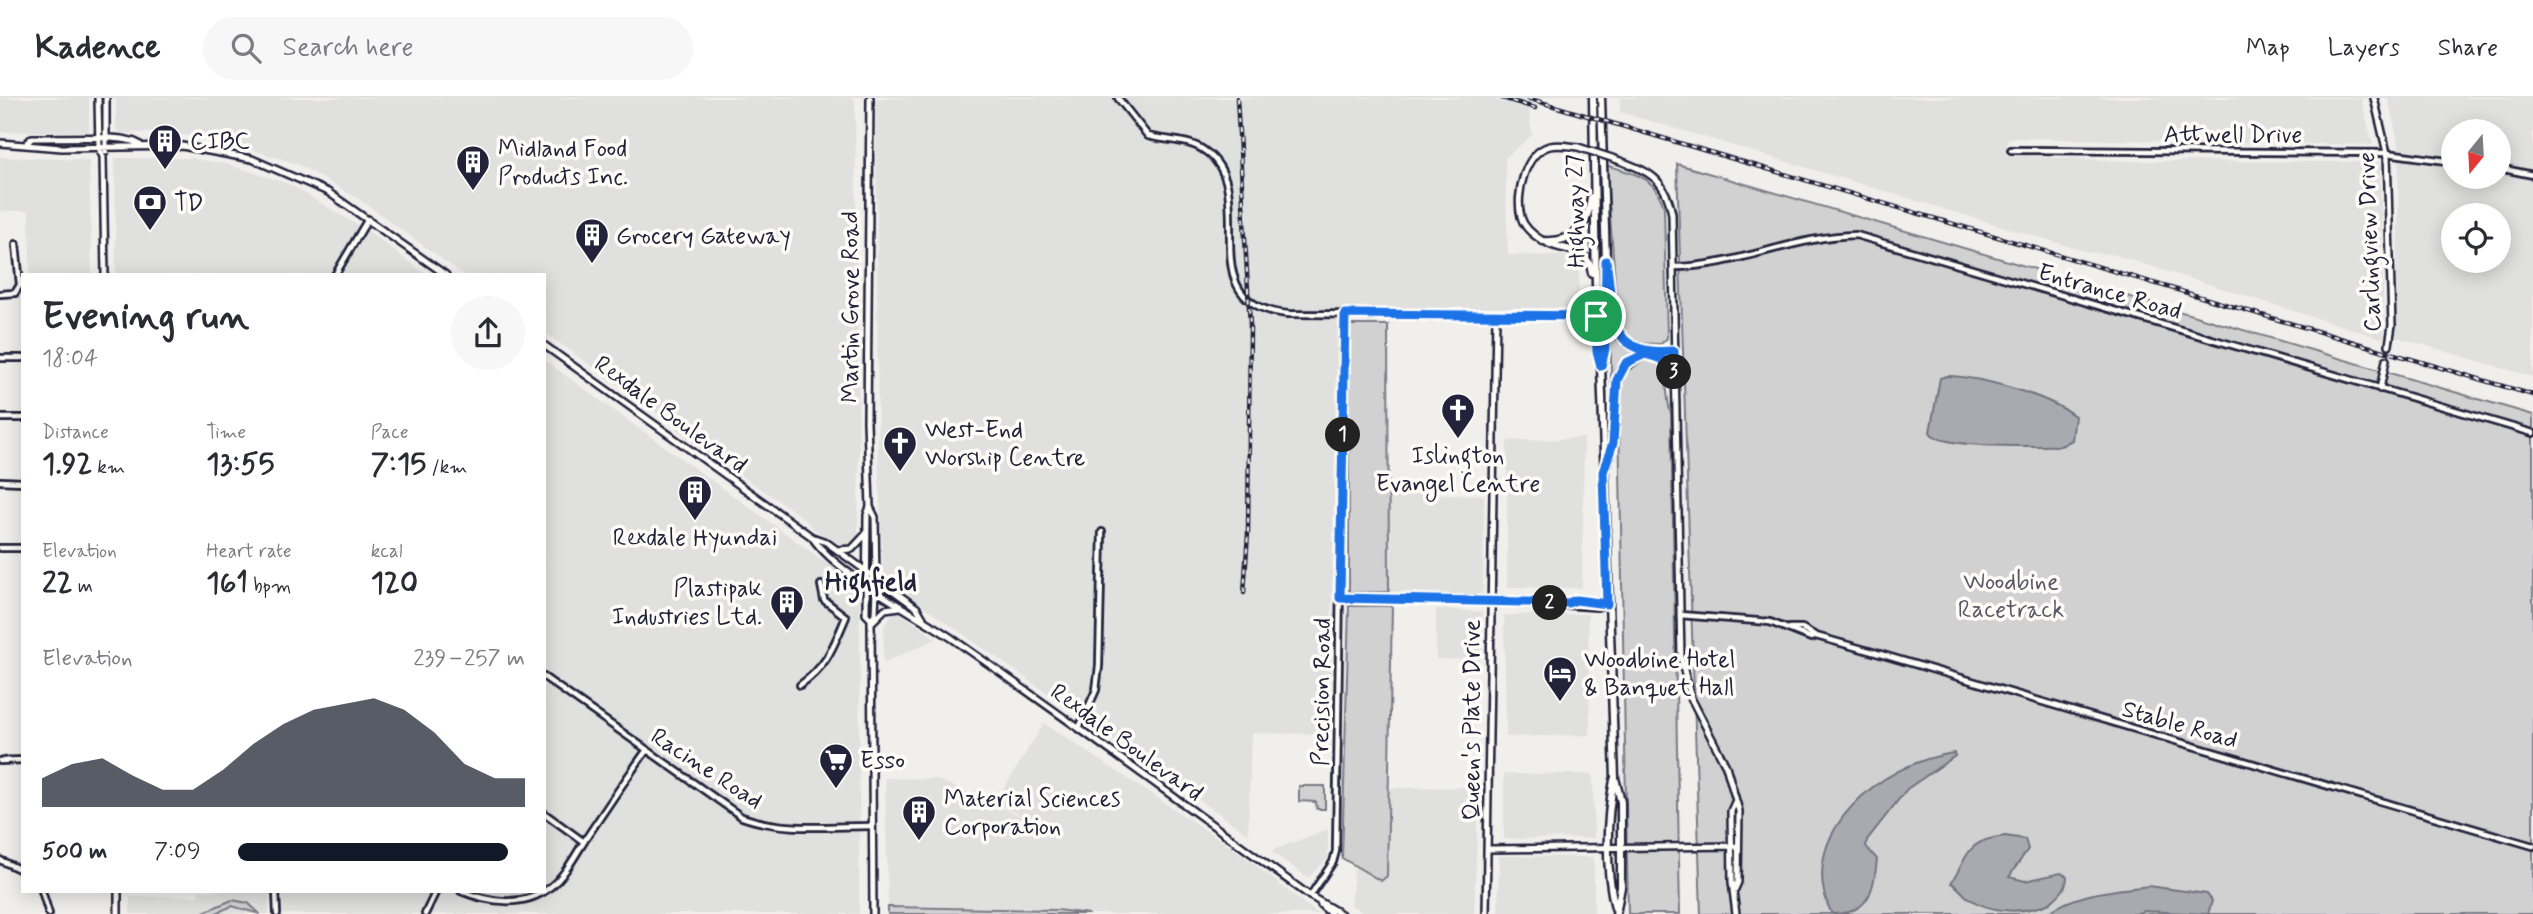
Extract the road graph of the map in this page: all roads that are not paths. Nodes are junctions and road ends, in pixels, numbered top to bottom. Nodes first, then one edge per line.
1 (98, 98) edge
2 (107, 98) edge
3 (868, 98) edge
4 (1118, 98) edge
5 (1592, 98) edge
6 (1601, 98) edge
7 (2374, 98) edge
8 (98, 139) junction
9 (107, 139) junction
10 (0, 143) edge
11 (27, 143) junction
12 (141, 145) junction
13 (99, 148) junction
14 (107, 148) junction
15 (2011, 150) dead end
16 (2386, 153) junction
17 (103, 157) junction
18 (2441, 160) edge
19 (1594, 168) junction
20 (2511, 170) edge
21 (2533, 175) edge
22 (368, 219) junction
23 (1543, 241) junction
24 (16, 244) dead end
25 (1606, 261) junction
26 (1673, 267) junction
27 (105, 273) edge
28 (336, 273) edge
29 (443, 273) edge
30 (0, 294) edge
31 (1596, 302) junction
32 (1345, 314) junction
33 (1496, 316) junction
34 (1596, 316) junction
35 (2389, 345) tunnel mouth
36 (546, 346) edge
37 (1674, 351) junction
38 (1655, 353) junction
39 (1645, 354) junction
40 (0, 358) edge
41 (21, 358) edge
42 (2386, 360) tunnel mouth
43 (1601, 366) junction
44 (1675, 379) junction
45 (2380, 389) junction
46 (0, 418) edge
47 (21, 418) edge
48 (2533, 433) edge
49 (1603, 472) junction
50 (0, 481) edge
51 (21, 482) edge
52 (870, 508) junction
53 (1102, 532) dead end
54 (866, 534) junction
55 (812, 537) junction
56 (0, 548) edge
57 (21, 548) edge
58 (836, 550) junction
59 (866, 573) junction
60 (876, 579) junction
61 (866, 583) junction
62 (821, 585) dead end
63 (876, 590) junction
64 (1340, 598) junction
65 (1489, 600) junction
66 (1607, 604) junction
67 (901, 607) junction
68 (1680, 615) junction
69 (923, 618) junction
70 (871, 621) junction
71 (546, 678) edge
72 (800, 685) dead end
73 (1079, 728) junction
74 (646, 751) junction
75 (21, 760) edge
76 (0, 761) edge
77 (1615, 778) junction
78 (546, 814) edge
79 (872, 826) junction
80 (584, 842) junction
81 (1735, 846) junction
82 (2533, 846) edge
83 (1487, 849) junction
84 (1610, 849) junction
85 (1620, 849) junction
86 (0, 860) edge
87 (21, 870) edge
88 (546, 888) edge
89 (43, 893) edge
90 (118, 893) edge
91 (276, 893) edge
92 (435, 893) edge
93 (466, 893) edge
94 (537, 893) edge
95 (1310, 895) junction
96 (1616, 912) edge
97 (49, 914) edge
98 (118, 914) edge
99 (277, 914) edge
100 (425, 914) edge
101 (873, 914) edge
102 (1331, 914) edge
103 (1341, 914) edge
104 (1486, 914) edge
105 (1736, 914) edge

1 - 8 main road
2 - 9 main road
3 - 52 main road, Martin Grove Road
4 - 32 street
5 - 19 main road, Highway 27
6 - 25 main road, Highway 27
7 - 16 main road, Carlingview Drive
8 - 9 main road
8 - 11 main road
8 - 13 main road
9 - 12 main road
9 - 14 main road
10 - 11 main road
11 - 13 main road
12 - 14 main road
12 - 22 main road
13 - 14 main road
13 - 17 main road
14 - 17 main road
15 - 16 street, Attwell Drive
16 - 18 street, Attwell Drive
16 - 35 main road, Carlingview Drive
17 - 27 main road
19 - 23 main road
19 - 31 main road, Highway 27
20 - 21 street
22 - 28 street
22 - 29 main road
23 - 26 main road, bridge
23 - 31 main road
24 - 30 street
25 - 38 main road
25 - 43 main road, Highway 27
26 - 37 main road
26 - 45 street, Entrance Road
31 - 34 main road, Highway 27
32 - 33 street
32 - 64 street, Precision Road
33 - 34 street
33 - 65 main road, Queen's Plate Drive
34 - 43 main road, Highway 27
36 - 55 main road, Rexdale Boulevard
37 - 38 main road
37 - 44 main road
38 - 39 main road
39 - 44 main road
39 - 49 main road
40 - 41 street
42 - 45 main road, Carlingview Drive
43 - 49 main road, Highway 27
44 - 68 main road
45 - 48 street, Entrance Road
46 - 47 street
49 - 66 main road, Highway 27
50 - 51 street
52 - 54 main road, Martin Grove Road
52 - 60 main road, Martin Grove Road
53 - 73 street
54 - 58 main road
54 - 59 main road, Martin Grove Road
55 - 58 main road, Rexdale Boulevard
55 - 61 main road, Rexdale Boulevard
56 - 57 street
58 - 59 main road, Rexdale Boulevard
59 - 60 main road, Rexdale Boulevard
59 - 61 main road, Martin Grove Road
60 - 63 main road, Martin Grove Road
60 - 69 main road, Rexdale Boulevard
61 - 63 main road, Rexdale Boulevard
61 - 70 main road, Martin Grove Road
62 - 72 street
63 - 67 main road, Rexdale Boulevard
63 - 70 main road, Martin Grove Road
64 - 65 street
64 - 95 street, Precision Road
65 - 66 street
65 - 83 main road, Queen's Plate Drive
66 - 77 main road, Highway 27
67 - 69 main road, Rexdale Boulevard
67 - 70 main road
68 - 81 main road
68 - 82 street, Stable Road
69 - 73 main road, Rexdale Boulevard
70 - 79 main road, Martin Grove Road
71 - 74 street, Racine Road
73 - 95 main road, Rexdale Boulevard
74 - 79 street, Racine Road
74 - 80 street
75 - 76 street
77 - 84 main road, Highway 27
77 - 85 main road, Highway 27
78 - 80 street
79 - 101 main road, Martin Grove Road
80 - 88 street
81 - 85 main road
81 - 105 main road
83 - 84 main road
83 - 104 main road, Queen's Plate Drive
84 - 85 main road
84 - 96 main road, Highway 27
85 - 96 main road, Highway 27
86 - 87 street
89 - 97 street
90 - 98 main road
91 - 99 street
92 - 100 street
93 - 94 street
95 - 102 main road, Rexdale Boulevard
95 - 103 main road, Rexdale Boulevard

